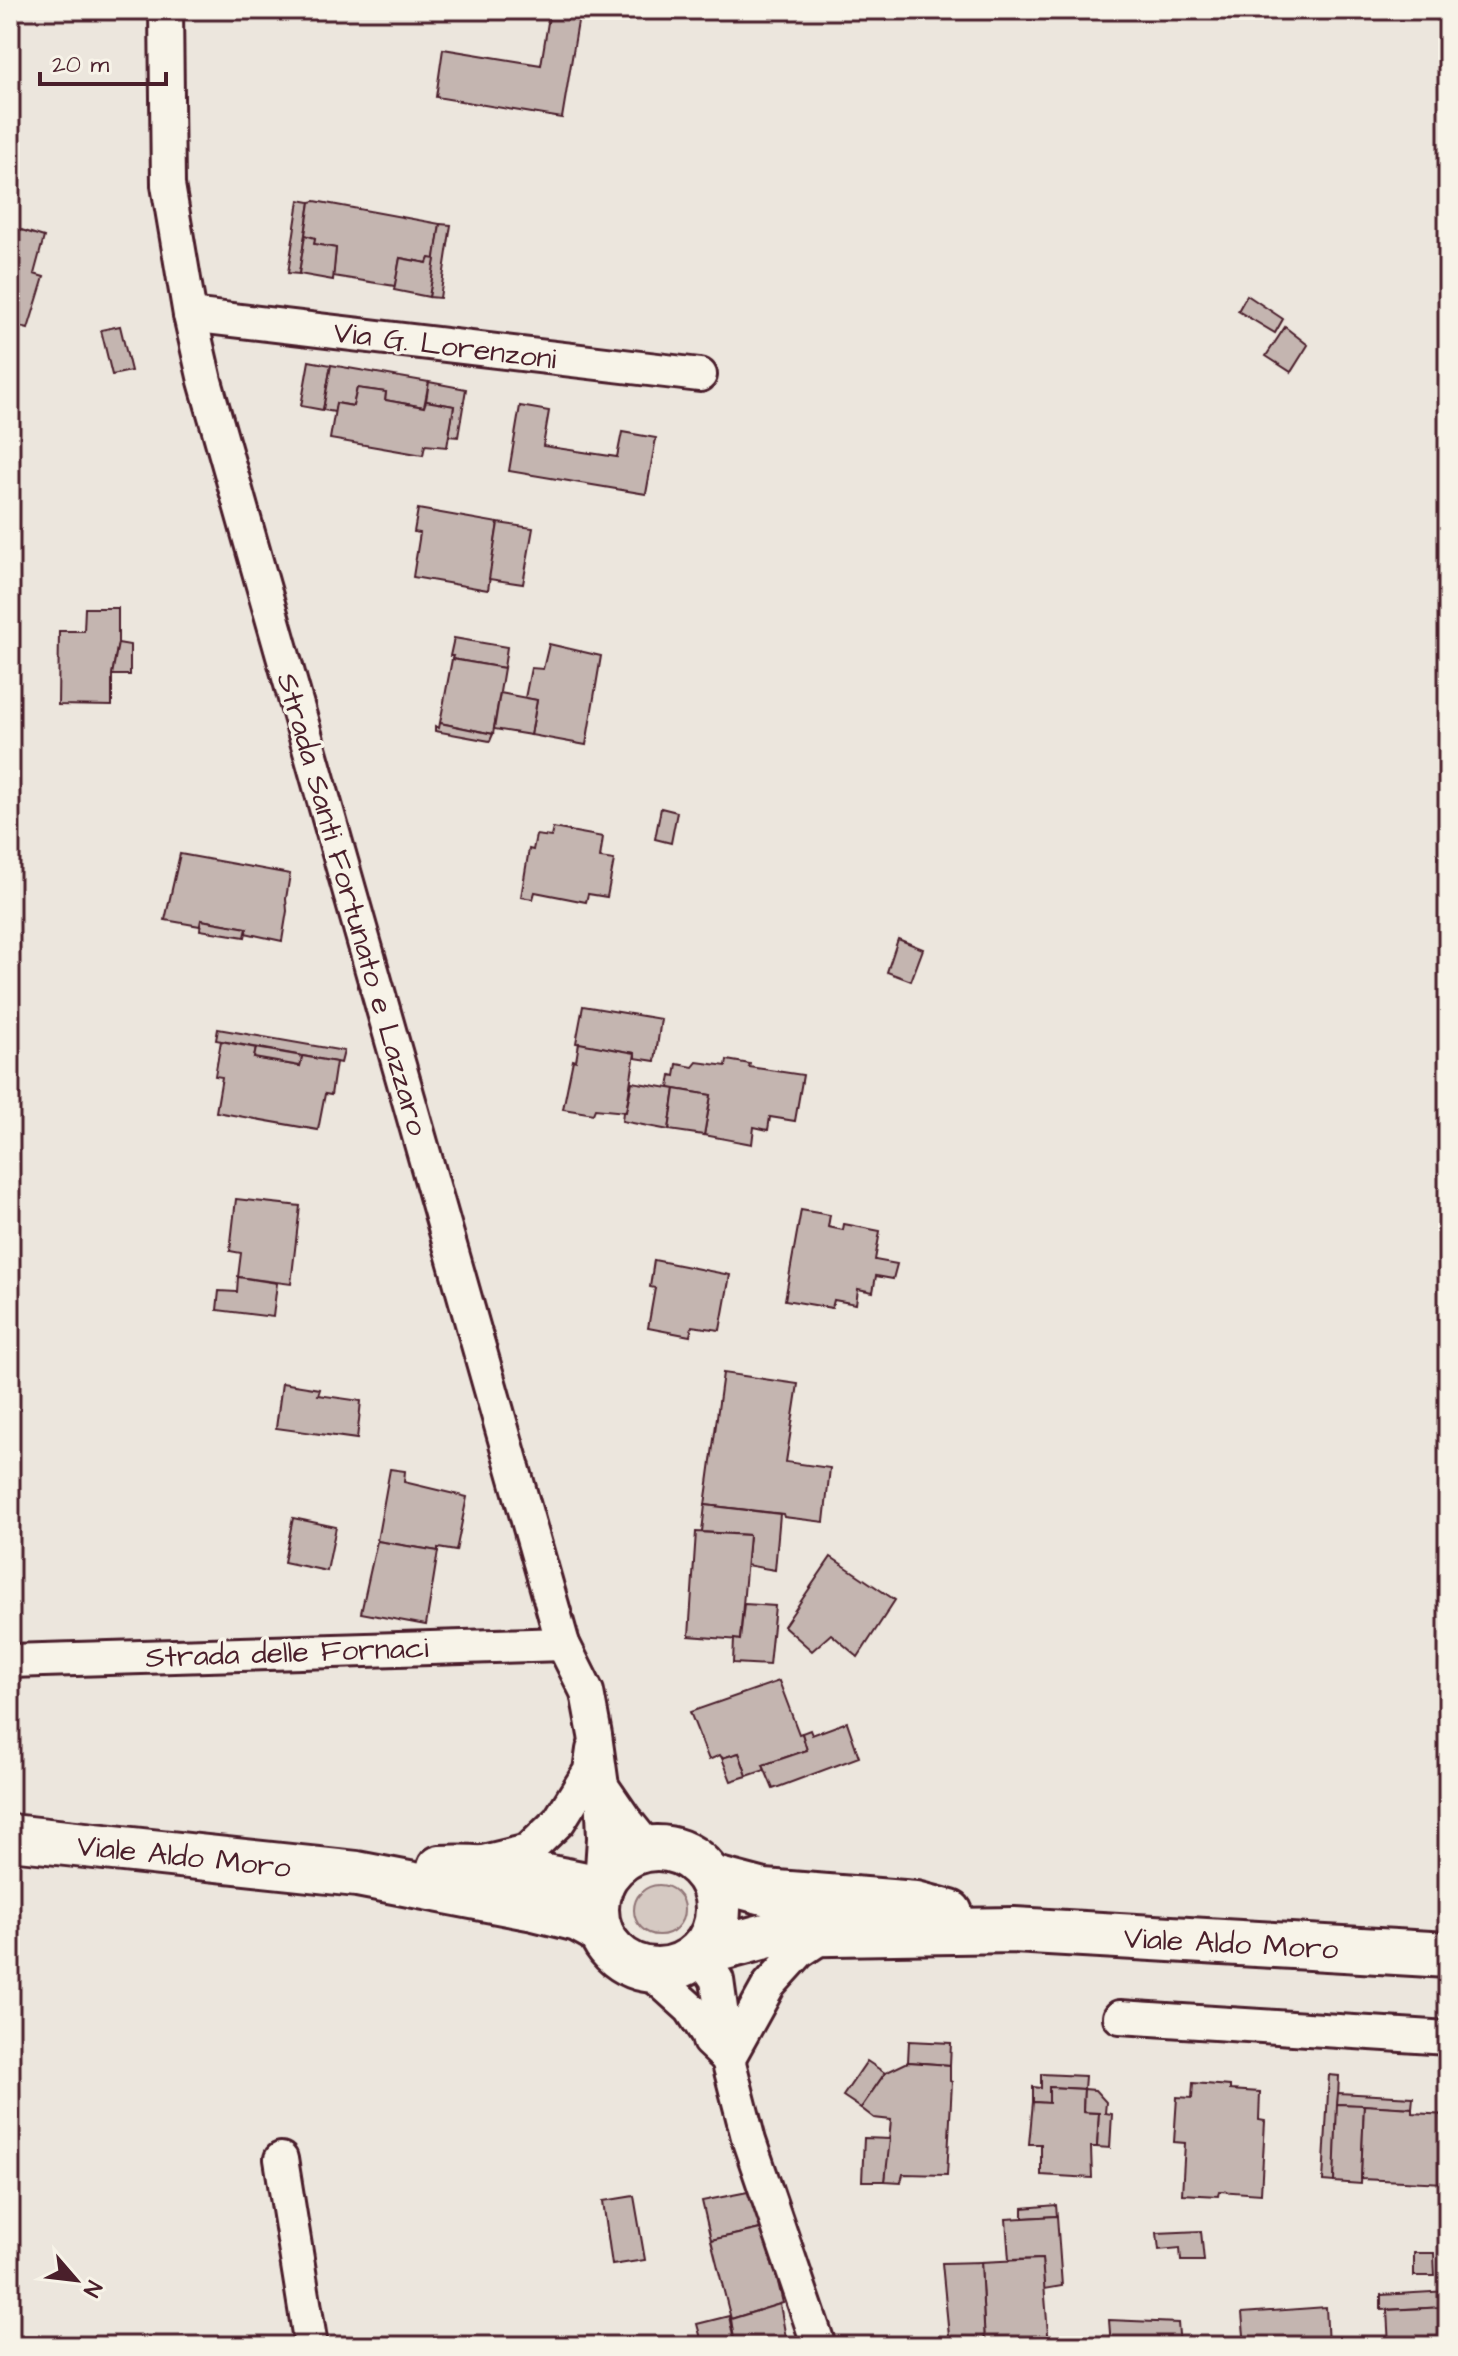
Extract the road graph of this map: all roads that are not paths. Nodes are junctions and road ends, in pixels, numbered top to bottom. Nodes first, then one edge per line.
1 (166, 10) edge
2 (190, 315) junction
3 (700, 375) dead end
4 (563, 1644) junction
5 (10, 1661) edge
6 (595, 1735) junction
7 (602, 1786) junction
8 (10, 1837) edge
9 (648, 1848) junction
10 (464, 1867) junction
11 (357, 1874) junction
12 (711, 1878) junction
13 (600, 1886) junction
14 (1014, 1930) junction
15 (600, 1931) junction
16 (826, 1934) junction
17 (699, 1954) junction
18 (1448, 1955) edge
19 (648, 1970) junction
20 (1120, 2017) dead end
21 (1448, 2038) edge
22 (728, 2059) junction
23 (281, 2159) dead end
24 (311, 2346) edge
25 (819, 2346) edge

1 - 2 street, Strada Santi Fortunato e Lazzaro
2 - 3 street, Via G. Lorenzoni
2 - 4 street, Strada Santi Fortunato e Lazzaro
4 - 5 street, Strada delle Fornaci
4 - 6 street, Strada Santi Fortunato e Lazzaro
6 - 7 street, Strada Santi Fortunato e Lazzaro
6 - 10 street, Viale Aldo Moro
7 - 9 street, Strada Santi Fortunato e Lazzaro
7 - 13 street, Strada Santi Fortunato e Lazzaro
8 - 11 main road, Viale Aldo Moro
9 - 12 main road
9 - 13 main road
10 - 11 main road, Viale Aldo Moro
10 - 13 main road, Viale Aldo Moro
11 - 15 main road, Viale Aldo Moro
12 - 14 main road, Viale Aldo Moro
12 - 17 main road
13 - 15 main road, Strada Santi Fortunato e Lazzaro
14 - 16 main road, Viale Aldo Moro
14 - 18 main road, Viale Aldo Moro
15 - 19 main road
16 - 17 main road, Viale Aldo Moro
16 - 22 street
17 - 19 main road
17 - 22 street
19 - 22 street
20 - 21 street
22 - 25 street
23 - 24 street

